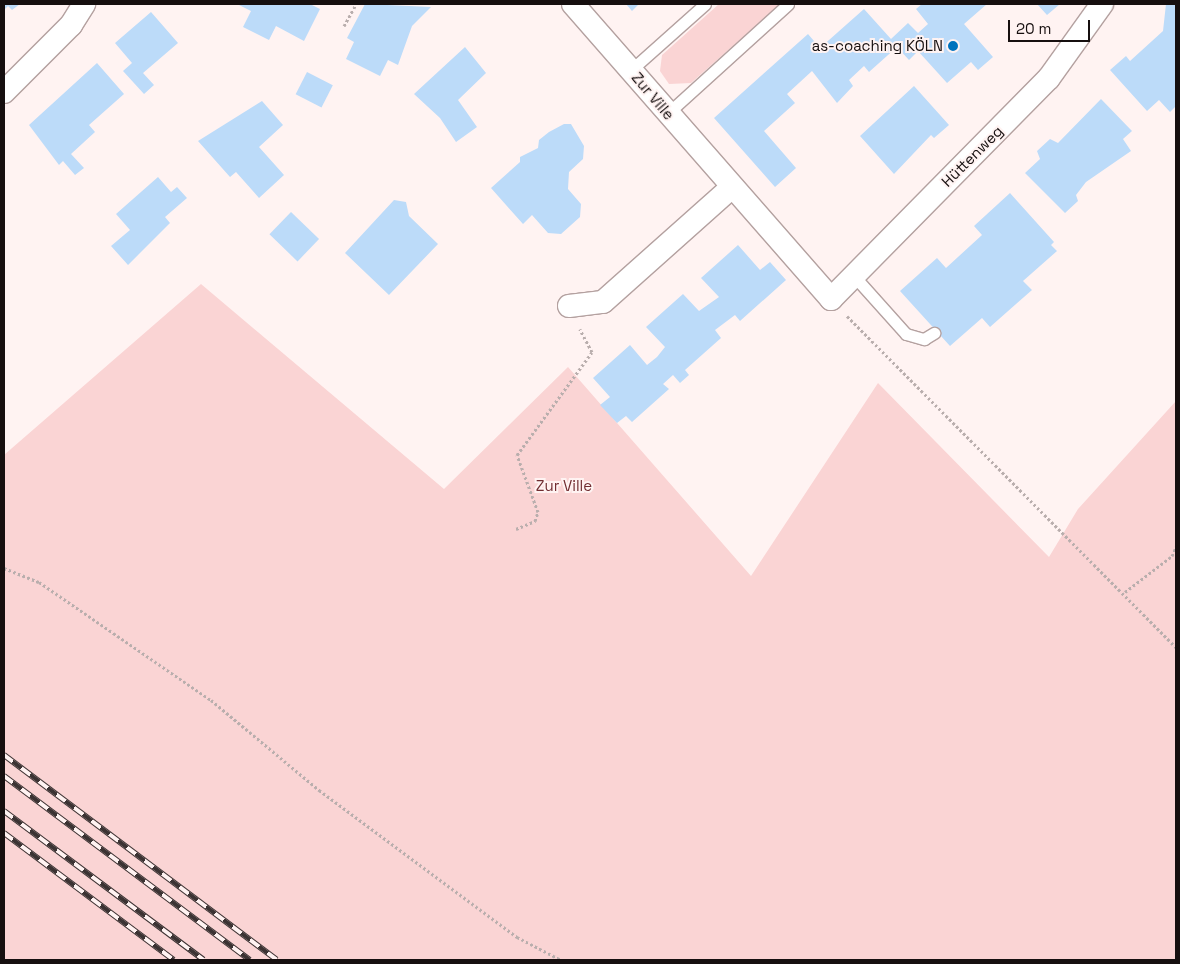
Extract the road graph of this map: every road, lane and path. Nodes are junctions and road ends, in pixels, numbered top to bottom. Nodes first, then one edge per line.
1 (84, 4) edge
2 (356, 4) edge
3 (573, 4) edge
4 (706, 4) edge
5 (788, 4) edge
6 (1102, 4) edge
7 (344, 26) dead end
8 (631, 70) junction
9 (4, 92) edge
10 (668, 113) junction
11 (730, 189) junction
12 (854, 276) junction
13 (831, 299) junction
14 (569, 306) joint
15 (934, 333) dead end
16 (516, 529) dead end
17 (1176, 547) edge
18 (4, 568) edge
19 (1125, 592) junction
20 (1176, 647) edge
21 (561, 960) edge

1 - 9 street
2 - 7 path
3 - 8 street, Zur Ville
4 - 8 lane
5 - 10 lane
6 - 12 street, Hüttenweg
8 - 10 street, Zur Ville
10 - 11 street, Zur Ville
11 - 13 street, Zur Ville
11 - 14 street
12 - 13 street, Hüttenweg
12 - 15 lane
13 - 19 path
14 - 16 path
17 - 19 path
18 - 21 path
19 - 20 path

